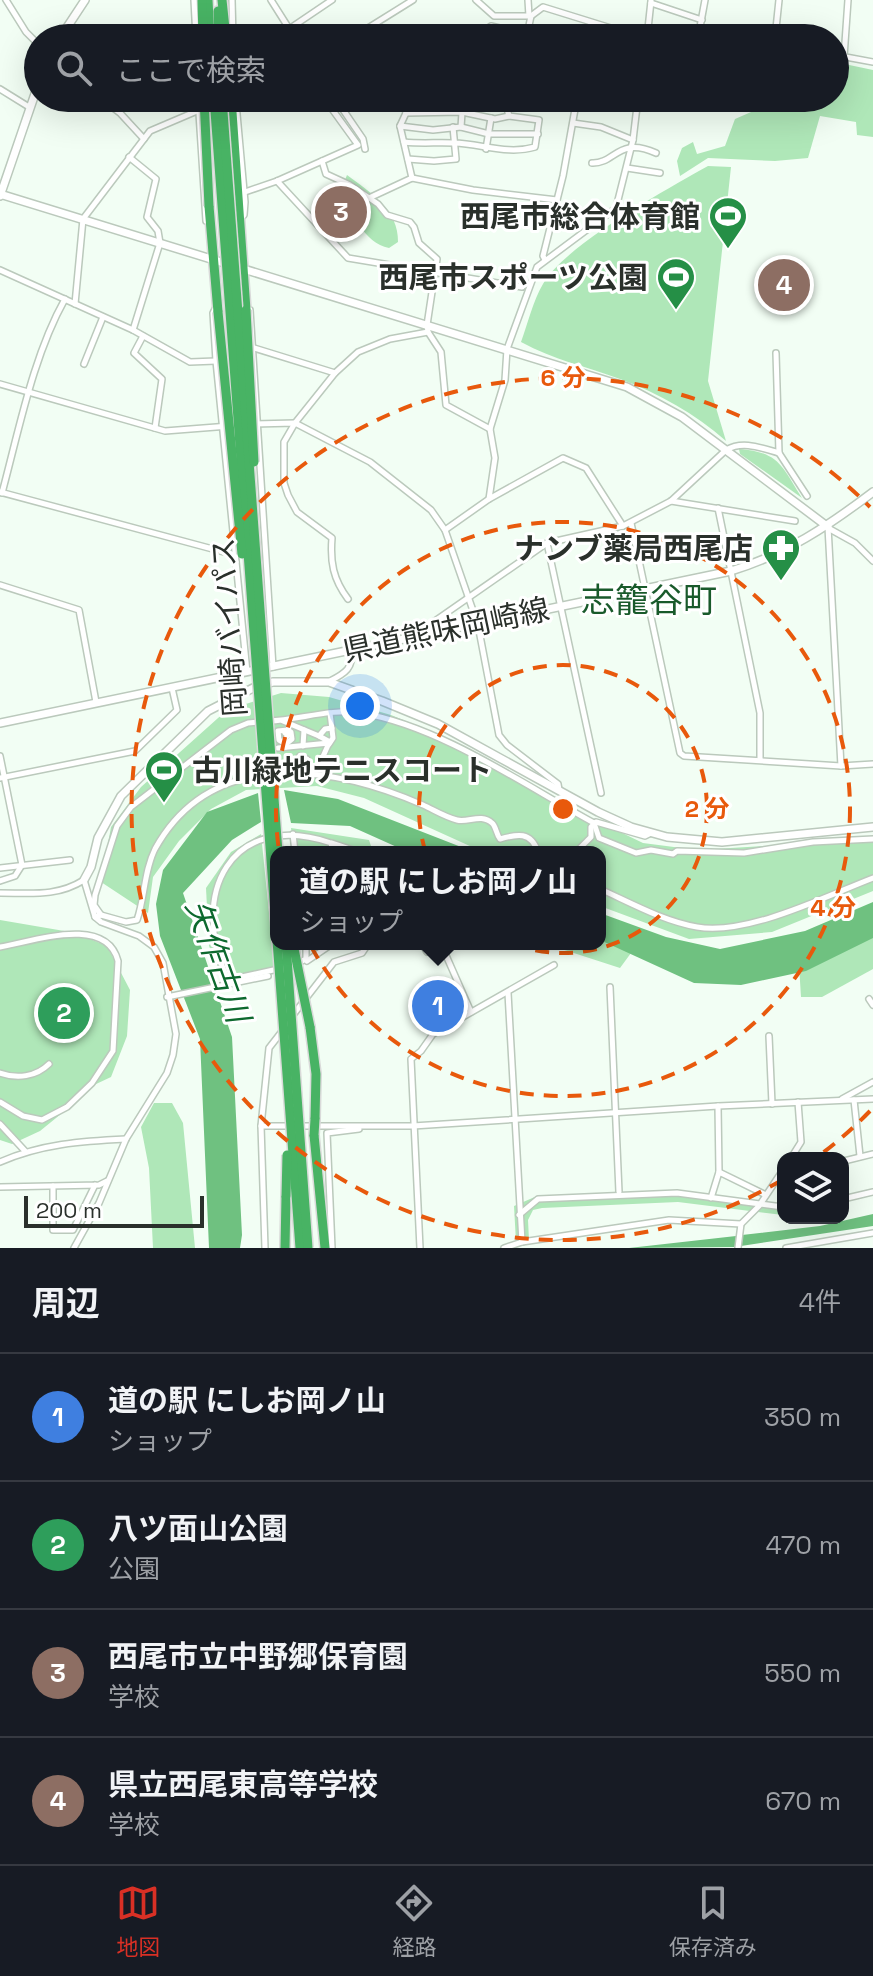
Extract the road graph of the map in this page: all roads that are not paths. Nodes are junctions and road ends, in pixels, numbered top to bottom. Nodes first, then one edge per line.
1 (6, 0) edge
2 (85, 0) edge
3 (194, 0) edge
4 (205, 0) edge
5 (220, 0) edge
6 (232, 0) edge
7 (271, 0) edge
8 (332, 0) edge
9 (413, 0) edge
10 (476, 0) edge
11 (528, 0) edge
12 (705, 0) edge
13 (779, 0) edge
14 (848, 0) edge
15 (651, 1) edge
16 (530, 16) junction
17 (702, 20) junction
18 (591, 23) joint
19 (69, 24) edge
20 (195, 24) edge
21 (204, 24) edge
22 (208, 24) edge
23 (219, 24) edge
24 (224, 24) edge
25 (233, 24) edge
26 (286, 24) edge
27 (296, 24) edge
28 (376, 24) edge
29 (529, 24) edge
30 (595, 24) edge
31 (647, 24) edge
32 (701, 24) edge
33 (776, 24) edge
34 (846, 24) edge
35 (24, 29) edge
36 (849, 58) edge
37 (873, 62) edge
38 (0, 89) edge
39 (24, 104) edge
40 (27, 112) edge
41 (119, 112) edge
42 (197, 112) edge
43 (199, 112) edge
44 (202, 112) edge
45 (215, 112) edge
46 (230, 112) edge
47 (230, 112) edge
48 (231, 112) edge
49 (334, 112) edge
50 (345, 112) edge
51 (462, 112) junction
52 (508, 112) edge
53 (575, 112) edge
54 (636, 112) edge
55 (406, 113) joint
56 (509, 116) junction
57 (491, 118) junction
58 (573, 123) junction
59 (400, 126) junction
60 (453, 127) junction
61 (461, 127) junction
62 (489, 134) junction
63 (538, 134) junction
64 (144, 139) junction
65 (404, 142) junction
66 (454, 143) junction
67 (632, 144) junction
68 (365, 149) dead end
69 (486, 149) junction
70 (656, 153) dead end
71 (129, 157) junction
72 (408, 159) junction
73 (322, 161) junction
74 (592, 163) dead end
75 (627, 168) junction
76 (660, 173) dead end
77 (412, 178) junction
78 (277, 181) junction
79 (245, 192) junction
80 (0, 194) edge
81 (369, 198) junction
82 (557, 200) junction
83 (239, 215) junction
84 (83, 219) junction
85 (212, 236) junction
86 (160, 243) junction
87 (214, 259) junction
88 (545, 260) junction
89 (243, 269) junction
90 (0, 270) edge
91 (435, 273) junction
92 (522, 287) dead end
93 (245, 291) junction
94 (65, 299) junction
95 (75, 304) junction
96 (218, 308) junction
97 (103, 317) junction
98 (427, 329) junction
99 (133, 330) junction
100 (143, 336) junction
101 (254, 348) junction
102 (507, 349) junction
103 (776, 353) dead end
104 (216, 361) junction
105 (84, 364) dead end
106 (335, 373) junction
107 (0, 384) edge
108 (30, 393) junction
109 (295, 423) junction
110 (259, 424) junction
111 (222, 427) junction
112 (155, 428) junction
113 (490, 429) junction
114 (726, 450) junction
115 (779, 453) junction
116 (873, 492) edge
117 (1, 493) edge
118 (807, 496) dead end
119 (489, 499) junction
120 (671, 501) junction
121 (718, 508) junction
122 (795, 521) dead end
123 (631, 523) junction
124 (623, 526) junction
125 (828, 527) junction
126 (445, 530) junction
127 (547, 543) junction
128 (256, 552) junction
129 (235, 555) junction
130 (873, 561) edge
131 (731, 571) junction
132 (250, 577) junction
133 (0, 585) edge
134 (645, 589) junction
135 (469, 598) junction
136 (348, 599) dead end
137 (560, 606) junction
138 (478, 625) junction
139 (428, 634) junction
140 (352, 650) junction
141 (273, 668) junction
142 (247, 672) junction
143 (329, 682) junction
144 (171, 687) junction
145 (96, 702) junction
146 (330, 713) junction
147 (281, 721) junction
148 (0, 723) edge
149 (332, 728) junction
150 (304, 730) junction
151 (319, 736) junction
152 (286, 737) junction
153 (330, 743) junction
154 (303, 746) junction
155 (0, 756) edge
156 (760, 760) junction
157 (873, 764) edge
158 (841, 766) junction
159 (286, 773) junction
160 (2, 777) edge
161 (559, 791) junction
162 (601, 793) dead end
163 (594, 823) junction
164 (873, 827) edge
165 (651, 832) junction
166 (293, 834) junction
167 (873, 839) edge
168 (331, 843) junction
169 (279, 846) edge
170 (294, 846) edge
171 (332, 846) edge
172 (340, 846) edge
173 (536, 846) edge
174 (582, 846) edge
175 (270, 852) edge
176 (70, 860) dead end
177 (22, 865) junction
178 (0, 868) edge
179 (873, 878) edge
180 (84, 880) junction
181 (0, 881) edge
182 (68, 890) junction
183 (606, 892) edge
184 (0, 893) edge
185 (88, 893) junction
186 (98, 916) junction
187 (0, 947) edge
188 (277, 950) edge
189 (286, 950) edge
190 (294, 950) edge
191 (306, 950) edge
192 (323, 950) edge
193 (364, 950) edge
194 (444, 950) edge
195 (554, 965) dead end
196 (610, 987) dead end
197 (508, 993) junction
198 (167, 997) junction
199 (471, 1012) junction
200 (769, 1036) dead end
201 (49, 1064) dead end
202 (0, 1073) edge
203 (873, 1082) edge
204 (841, 1099) junction
205 (873, 1099) edge
206 (854, 1100) junction
207 (0, 1102) edge
208 (798, 1102) junction
209 (772, 1104) junction
210 (718, 1106) junction
211 (616, 1113) junction
212 (289, 1114) junction
213 (514, 1119) junction
214 (0, 1124) edge
215 (261, 1126) junction
216 (413, 1126) junction
217 (364, 1127) junction
218 (126, 1139) junction
219 (25, 1151) junction
220 (795, 1152) edge
221 (873, 1154) edge
222 (860, 1156) junction
223 (849, 1159) edge
224 (0, 1162) edge
225 (719, 1172) junction
226 (777, 1179) edge
227 (108, 1181) junction
228 (95, 1185) junction
229 (53, 1186) junction
230 (0, 1187) edge
231 (619, 1192) dead end
232 (873, 1192) edge
233 (767, 1195) junction
234 (711, 1198) junction
235 (849, 1198) edge
236 (759, 1206) junction
237 (777, 1207) edge
238 (519, 1215) junction
239 (741, 1224) junction
240 (873, 1233) edge
241 (522, 1242) junction
242 (74, 1248) edge
243 (265, 1248) edge
244 (285, 1248) edge
245 (300, 1248) edge
246 (308, 1248) edge
247 (325, 1248) edge
248 (332, 1248) edge
249 (420, 1248) edge
250 (504, 1248) edge
251 (738, 1248) edge
252 (786, 1248) edge

1 - 35 street
2 - 19 street
3 - 20 street
4 - 21 highway
4 - 22 highway
5 - 23 highway
5 - 24 highway
6 - 25 street
7 - 26 street
8 - 27 street
9 - 28 street
10 - 16 street
11 - 16 street
12 - 17 street
13 - 33 street
14 - 34 street
15 - 17 street
15 - 31 street
16 - 18 street
16 - 29 street
17 - 32 street
18 - 30 street
36 - 37 street
38 - 39 street
40 - 80 street
41 - 64 street
42 - 64 street
43 - 85 street
44 - 85 highway, bridge
45 - 132 highway, 岡崎バイパス, bridge
46 - 83 highway
47 - 128 highway, 岡崎バイパス, bridge
48 - 79 street
49 - 73 street
50 - 68 street
51 - 55 street
51 - 57 street
51 - 61 street
52 - 56 street
53 - 58 street
54 - 67 street
55 - 59 street
56 - 57 street
56 - 63 street
57 - 62 street
58 - 67 street
58 - 82 street
59 - 60 street
59 - 65 street
60 - 61 street
60 - 66 street
61 - 62 street
62 - 63 street
62 - 69 street
63 - 69 street
64 - 71 street
65 - 66 street
65 - 72 street
66 - 69 street
66 - 72 street
67 - 70 street
67 - 74 street
67 - 75 street
71 - 84 street
71 - 86 street
72 - 77 street
73 - 78 street
73 - 81 street
75 - 76 street
75 - 88 street
77 - 81 street
77 - 82 street
78 - 79 street
78 - 91 street
79 - 83 street
80 - 84 street
81 - 91 street
82 - 88 street
83 - 89 highway
84 - 86 street
84 - 95 street
85 - 87 highway
86 - 87 street
86 - 99 street
87 - 89 street
87 - 96 highway
88 - 102 street
89 - 93 highway
89 - 98 street
90 - 94 street
91 - 92 street
91 - 98 street
93 - 101 street
93 - 128 highway, bridge
94 - 95 street
94 - 108 street
95 - 97 street
96 - 104 street
96 - 132 highway, bridge
97 - 99 street
97 - 105 street
98 - 102 street
98 - 106 street
98 - 113 street
99 - 100 street
100 - 104 street
100 - 112 street
101 - 106 street
101 - 110 street
102 - 113 street
102 - 114 street
103 - 115 street
104 - 111 street
106 - 109 street
107 - 108 street
108 - 112 street
108 - 117 street
109 - 110 street
109 - 126 street
109 - 136 street
110 - 111 street
110 - 141 street
111 - 112 street
111 - 129 street
113 - 119 street
114 - 115 street
114 - 120 street
114 - 125 street
115 - 118 street
116 - 125 street, 県道熊味岡崎線
117 - 129 street
119 - 124 street
119 - 126 street
120 - 121 street
120 - 123 street
121 - 122 street
121 - 131 street
123 - 124 street
123 - 134 street
124 - 127 street
125 - 130 street
125 - 131 street, 県道熊味岡崎線
125 - 158 street
126 - 135 street
127 - 135 street
127 - 137 street
128 - 169 highway, 岡崎バイパス, bridge
129 - 142 street
131 - 134 street, 県道熊味岡崎線
131 - 156 street
132 - 175 highway, 岡崎バイパス, bridge
133 - 145 street
134 - 137 street, 県道熊味岡崎線
134 - 156 street
135 - 138 street
135 - 139 street
137 - 138 street, 県道熊味岡崎線
137 - 162 street
138 - 139 street, 県道熊味岡崎線
138 - 161 street
139 - 140 street, 県道熊味岡崎線
140 - 141 street, 県道熊味岡崎線
140 - 143 street
141 - 142 street, 県道熊味岡崎線
142 - 144 street, 県道熊味岡崎線
143 - 161 street
143 - 180 street
144 - 145 street, 県道熊味岡崎線
144 - 160 street
145 - 148 street, 県道熊味岡崎線
146 - 147 street
146 - 149 street
146 - 163 street
147 - 152 street
147 - 186 street
149 - 151 street
149 - 153 street
150 - 151 street
150 - 152 street
150 - 154 street
151 - 153 street
152 - 154 street
153 - 154 street
153 - 159 street
155 - 160 street
156 - 158 street
157 - 158 street
159 - 173 street
159 - 186 street
160 - 177 street
161 - 165 street
163 - 165 street
163 - 167 street
163 - 174 street
164 - 165 street
166 - 168 street
166 - 170 street
166 - 191 street
168 - 171 street
168 - 172 street
176 - 177 street
177 - 178 street
177 - 181 street
179 - 183 street
180 - 182 street
180 - 185 street
182 - 184 street
182 - 185 street
185 - 186 street
186 - 198 street
187 - 207 street
188 - 212 highway, 岡崎バイパス, bridge
189 - 246 highway, bridge
190 - 247 highway, bridge
192 - 198 street
193 - 215 street
194 - 199 street
195 - 197 street
196 - 211 street
197 - 199 street
197 - 213 street
198 - 218 street
199 - 216 street
200 - 209 street
201 - 202 street
203 - 204 street
204 - 206 street
204 - 208 street
205 - 206 street
206 - 222 street
208 - 209 street
208 - 220 street
209 - 210 street
210 - 211 street
210 - 225 street
211 - 213 street
211 - 231 street
212 - 244 highway, bridge
212 - 245 highway, 岡崎バイパス, bridge
213 - 216 street
213 - 238 street
214 - 219 street
215 - 217 street
215 - 243 street
216 - 217 street
216 - 249 street
217 - 248 street
218 - 219 street
218 - 227 street
219 - 224 street
221 - 222 street
222 - 223 street
225 - 233 street
225 - 234 street
226 - 233 street
227 - 228 street
227 - 242 street
228 - 229 street
228 - 229 street
229 - 230 street
232 - 235 street
233 - 236 street
234 - 236 street
234 - 238 street
236 - 237 street
236 - 239 street
238 - 241 street
239 - 241 street
239 - 251 street
240 - 252 street
241 - 250 street

